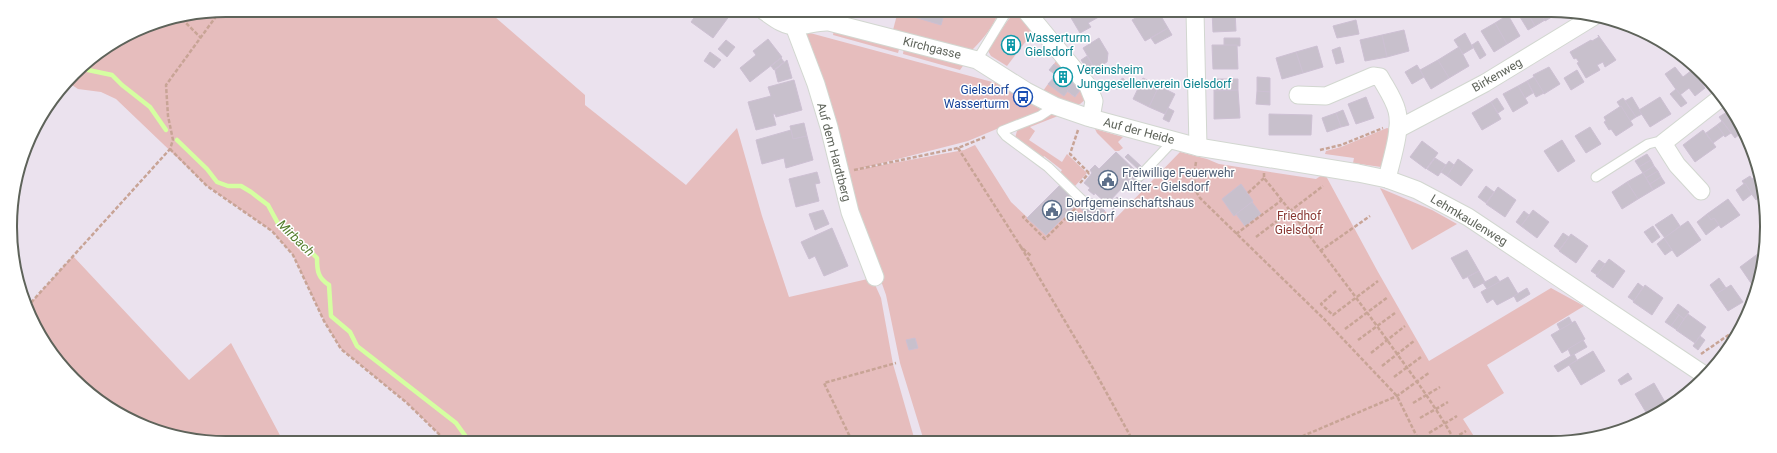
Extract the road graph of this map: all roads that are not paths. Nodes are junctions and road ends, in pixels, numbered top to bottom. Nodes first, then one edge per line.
1 (773, 17) edge
2 (1003, 17) edge
3 (1031, 17) edge
4 (1195, 17) edge
5 (1587, 20) edge
6 (794, 26) junction
7 (978, 60) junction
8 (1298, 95) dead end
9 (1718, 100) edge
10 (1055, 106) junction
11 (1087, 117) junction
12 (1398, 126) junction
13 (1173, 141) junction
14 (1663, 143) junction
15 (1198, 147) junction
16 (1140, 176) dead end
17 (1596, 177) dead end
18 (1387, 179) junction
19 (1701, 191) dead end
20 (1085, 202) road end
21 (875, 277) dead end
22 (1701, 373) edge

1 - 6 street
2 - 7 lane
3 - 11 street, Auf der Heide
4 - 15 street
5 - 12 street, Birkenweg
6 - 7 street, Kirchgasse
6 - 21 street, Auf dem Hardtberg
7 - 10 street, Kirchgasse
8 - 12 street
9 - 14 street
10 - 11 street, Kirchgasse
10 - 20 lane
11 - 13 street, Auf der Heide
12 - 18 street
13 - 15 street, Auf der Heide
13 - 16 lane
14 - 17 lane
14 - 19 street
15 - 18 street, Lehmkaulenweg
18 - 22 street, Lehmkaulenweg

